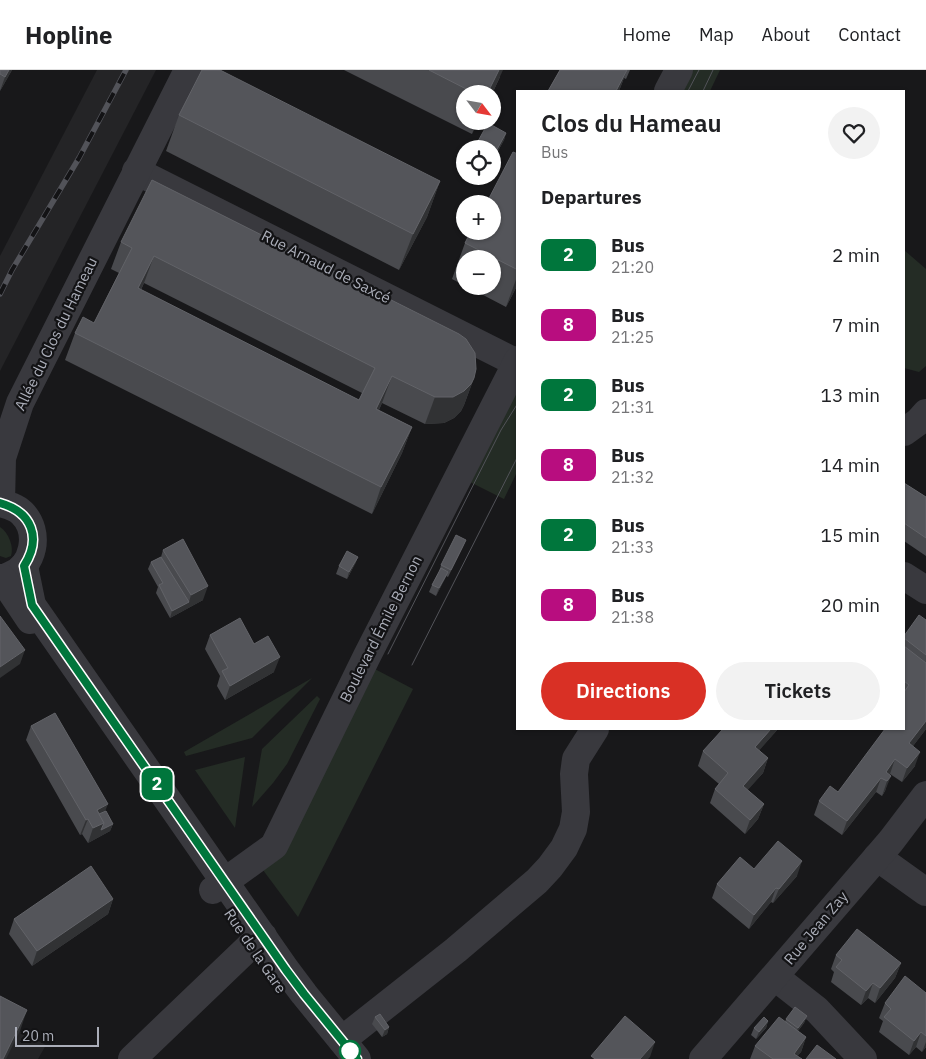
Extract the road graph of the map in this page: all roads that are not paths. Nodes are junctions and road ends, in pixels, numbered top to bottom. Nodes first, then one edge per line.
1 (188, 70) edge
2 (679, 70) edge
3 (669, 90) edge
4 (136, 171) junction
5 (516, 361) edge
6 (926, 413) edge
7 (905, 431) edge
8 (0, 503) edge
9 (8, 574) edge
10 (905, 577) edge
11 (926, 590) edge
12 (594, 730) edge
13 (926, 794) edge
14 (877, 857) junction
15 (219, 886) junction
16 (926, 892) edge
17 (257, 940) junction
18 (775, 977) junction
19 (345, 1053) edge
20 (132, 1059) edge
21 (703, 1059) edge
22 (863, 1059) edge

1 - 4 street, Allée du Clos du Hameau
2 - 3 street
4 - 5 street, Rue Arnaud de Saxcé
4 - 8 street, Allée du Clos du Hameau
5 - 15 street, Boulevard Émile Bernon
6 - 7 street
8 - 9 street, Rue de la Gare
9 - 15 street, Rue de la Gare
10 - 11 street
12 - 19 street
13 - 14 street, Rue Jean Zay
14 - 16 street
14 - 18 street, Rue Jean Zay
15 - 17 street, Rue de la Gare
17 - 19 street, Rue de la Gare
17 - 20 street
18 - 21 street, Rue Jean Zay
18 - 22 street

